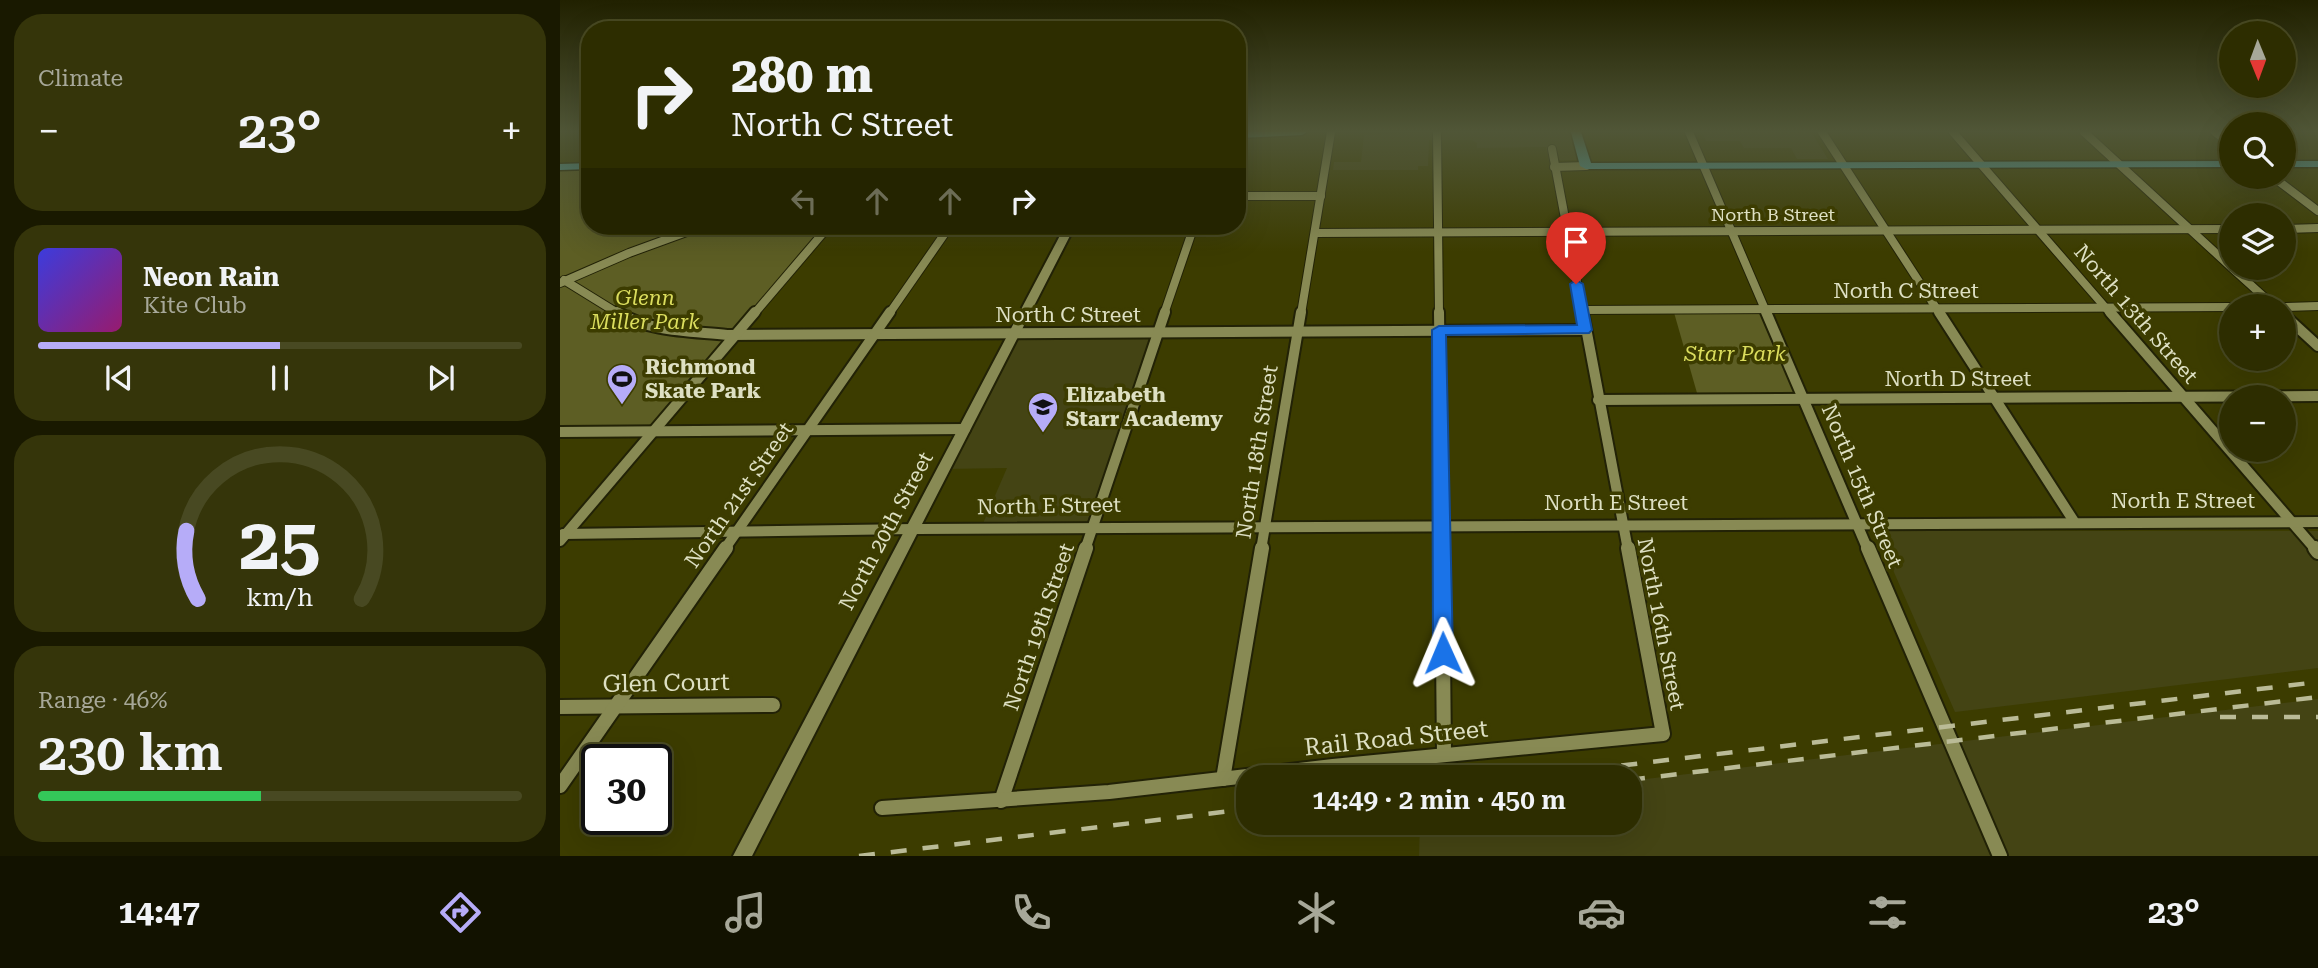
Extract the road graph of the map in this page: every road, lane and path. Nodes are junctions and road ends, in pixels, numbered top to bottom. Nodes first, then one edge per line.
1 (1325, 172) edge
2 (1438, 172) edge
3 (1555, 172) edge
4 (1707, 172) edge
5 (1848, 172) edge
6 (1988, 172) edge
7 (2128, 172) edge
8 (2289, 189) edge
9 (1246, 196) edge
10 (1321, 196) junction
11 (2318, 211) edge
12 (2318, 228) edge
13 (2190, 229) junction
14 (2219, 229) edge
15 (2296, 229) edge
16 (1886, 230) junction
17 (2038, 230) junction
18 (1732, 231) junction
19 (1439, 232) junction
20 (1568, 232) junction
21 (1315, 233) junction
22 (680, 235) edge
23 (821, 235) edge
24 (944, 235) edge
25 (1065, 235) edge
26 (1191, 235) edge
27 (2219, 255) edge
28 (2246, 280) edge
29 (562, 282) edge
30 (2261, 294) edge
31 (2296, 306) edge
32 (2318, 306) edge
33 (2105, 307) junction
34 (2219, 307) edge
35 (1937, 308) junction
36 (1766, 309) junction
37 (1581, 310) junction
38 (2296, 326) edge
39 (1439, 330) junction
40 (1584, 330) junction
41 (1158, 332) junction
42 (1298, 332) junction
43 (1014, 333) junction
44 (736, 335) junction
45 (874, 335) junction
46 (2318, 346) edge
47 (2318, 396) edge
48 (2183, 397) junction
49 (1996, 398) junction
50 (1804, 399) junction
51 (1598, 400) junction
52 (965, 429) junction
53 (808, 430) junction
54 (654, 431) junction
55 (560, 432) edge
56 (2291, 522) junction
57 (2318, 522) edge
58 (1857, 523) junction
59 (2075, 523) junction
60 (1442, 524) junction
61 (1623, 524) junction
62 (1267, 525) junction
63 (1093, 527) junction
64 (914, 529) junction
65 (737, 531) junction
66 (562, 536) edge
67 (2318, 552) edge
68 (773, 705) dead end
69 (615, 706) junction
70 (560, 707) edge
71 (1663, 734) joint
72 (1444, 755) junction
73 (1223, 779) junction
74 (560, 786) edge
75 (1001, 801) junction
76 (882, 808) dead end
77 (742, 856) edge
78 (2000, 856) edge

1 - 10 street, North 18th Street
2 - 19 street
3 - 20 street, North 16th Street
4 - 18 street, North 15th Street
5 - 16 street
6 - 17 street, North 13th Street
7 - 13 street
8 - 11 street
9 - 10 street
10 - 21 street, North 18th Street
12 - 15 street
13 - 14 street, North B Street
13 - 17 street, North B Street
13 - 27 street
16 - 17 street, North B Street
16 - 18 street, North B Street
16 - 35 street
17 - 33 street, North 13th Street
18 - 20 street, North B Street
18 - 36 street, North 15th Street
19 - 20 street, North B Street
19 - 21 street, North B Street
19 - 39 street
20 - 37 street, North 16th Street
21 - 42 street, North 18th Street
22 - 29 street
23 - 44 street
24 - 45 street, North 21st Street
25 - 43 street, North 20th Street
26 - 41 street, North 19th Street
28 - 30 street
29 - 44 street, North C Street
31 - 32 street
33 - 34 street, North C Street
33 - 35 street, North C Street
33 - 48 street, North 13th Street
35 - 36 street, North C Street
35 - 49 street
36 - 37 street, North C Street
36 - 50 street, North 15th Street
37 - 40 street, North 16th Street
38 - 46 street
39 - 40 street, North C Street
39 - 42 street, North C Street
39 - 60 street
40 - 51 street, North 16th Street
41 - 42 street, North C Street
41 - 43 street, North C Street
41 - 63 street, North 19th Street
42 - 62 street, North 18th Street
43 - 45 street, North C Street
43 - 52 street, North 20th Street
44 - 45 street, North C Street
44 - 54 street
45 - 53 street, North 21st Street
47 - 48 street, North D Street
48 - 49 street, North D Street
48 - 56 street, North 13th Street
49 - 50 street, North D Street
49 - 59 street
50 - 51 street, North D Street
50 - 58 street, North 15th Street
51 - 61 street, North 16th Street
52 - 53 street
52 - 64 street, North 20th Street
53 - 54 street
53 - 65 street, North 21st Street
54 - 55 street
54 - 66 street
56 - 57 street, North E Street
56 - 59 street, North E Street
56 - 67 street, North 13th Street
58 - 59 street, North E Street
58 - 61 street, North E Street
58 - 78 street, North 15th Street
60 - 61 street, North E Street
60 - 62 street, North E Street
60 - 72 street
61 - 71 street, North 16th Street
62 - 63 street, North E Street
62 - 73 street, North 18th Street
63 - 64 street, North E Street
63 - 75 street, North 19th Street
64 - 65 street
64 - 77 street, North 20th Street
65 - 66 street
65 - 69 street, North 21st Street
68 - 69 street, Glen Court
69 - 70 street, Glen Court
69 - 74 street, North 21st Street
71 - 72 street, Rail Road Street
72 - 73 street, Rail Road Street
73 - 75 street, Rail Road Street
75 - 76 street, Rail Road Street

